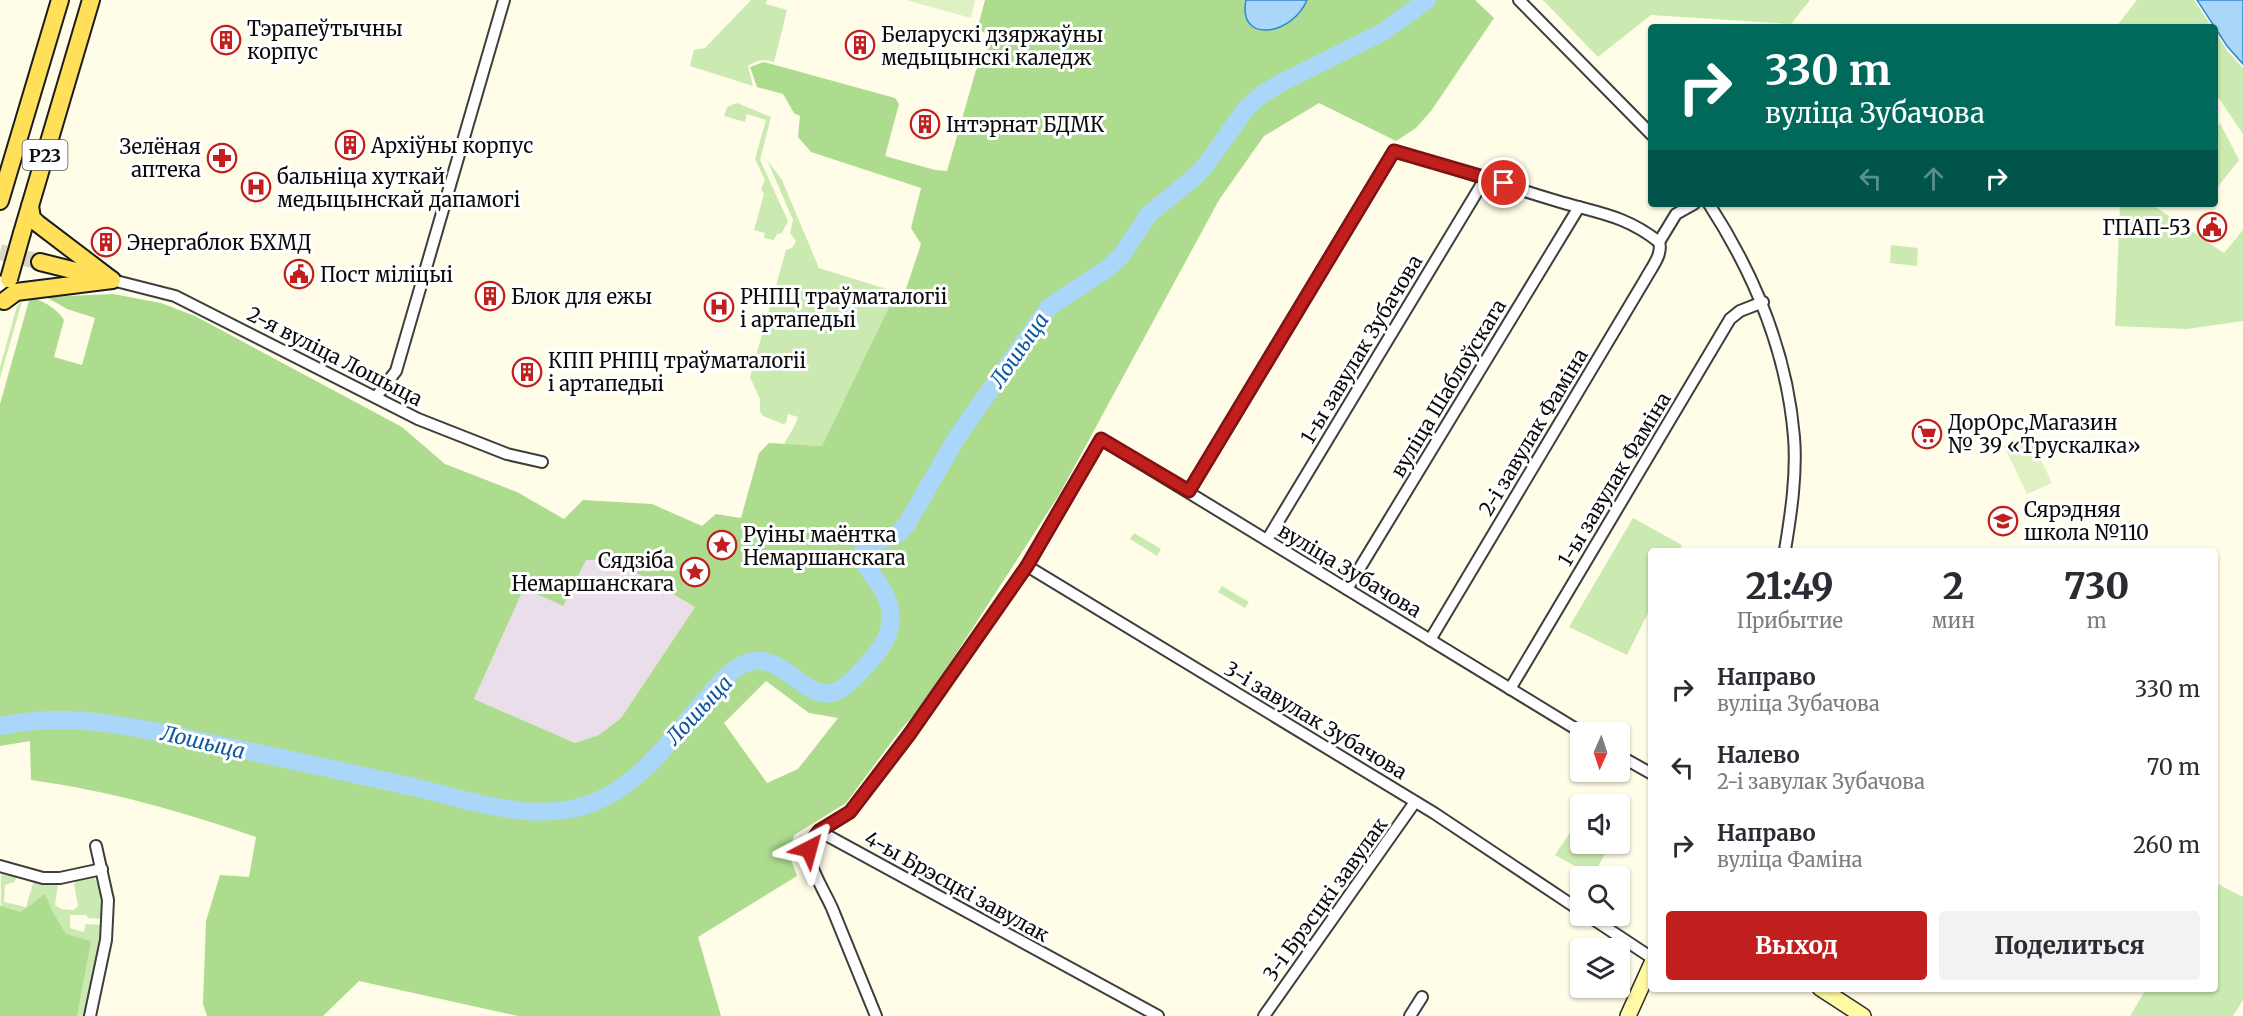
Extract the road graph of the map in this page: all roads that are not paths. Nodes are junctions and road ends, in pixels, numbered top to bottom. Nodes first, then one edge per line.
1 (60, 0) edge
2 (91, 0) edge
3 (504, 0) edge
4 (1519, 0) edge
5 (1648, 131) edge
6 (1486, 177) junction
7 (0, 201) edge
8 (30, 206) junction
9 (1580, 207) junction
10 (1689, 207) edge
11 (1711, 207) edge
12 (1659, 242) junction
13 (40, 262) tunnel mouth
14 (112, 280) junction
15 (1762, 302) junction
16 (2, 307) edge
17 (376, 397) junction
18 (1101, 439) joint
19 (542, 462) dead end
20 (1189, 491) junction
21 (1267, 540) junction
22 (1785, 548) edge
23 (1027, 566) junction
24 (1347, 589) junction
25 (1430, 640) junction
26 (1510, 689) junction
27 (1570, 725) edge
28 (1630, 762) edge
29 (1648, 772) edge
30 (1415, 802) junction
31 (819, 831) junction
32 (96, 846) dead end
33 (0, 866) edge
34 (102, 869) junction
35 (1570, 904) edge
36 (1604, 926) edge
37 (1648, 955) edge
38 (1648, 972) edge
39 (1826, 992) edge
40 (1422, 997) dead end
41 (90, 1016) edge
42 (876, 1016) edge
43 (1158, 1016) edge
44 (1264, 1016) edge
45 (1410, 1016) edge
46 (1628, 1016) edge
47 (1863, 1016) edge

1 - 7 main road, Р23
2 - 8 main road, Р23
3 - 17 street
4 - 5 street
6 - 9 street
6 - 20 street
6 - 21 street, 1-ы завулак Зубачова
8 - 14 main road
8 - 16 main road, Р23, bridge
9 - 12 street
9 - 24 street, вуліца Шаблоўскага
10 - 12 street, 2-і завулак Фаміна
11 - 15 street
12 - 25 street, 2-і завулак Фаміна
13 - 14 main road
14 - 16 main road
14 - 17 street, 2-я вуліца Лошыца
15 - 22 street
15 - 26 street, 1-ы завулак Фаміна
17 - 19 street, 2-я вуліца Лошыца
18 - 20 street, вуліца Зубачова
18 - 23 street, 4-ы Брэсцкі завулак
20 - 21 street, вуліца Зубачова
21 - 24 street, вуліца Зубачова
23 - 30 street, 3-і завулак Зубачова
23 - 31 street, 4-ы Брэсцкі завулак
24 - 25 street, вуліца Зубачова
25 - 26 street, вуліца Зубачова
26 - 27 street, вуліца Зубачова
28 - 29 street
30 - 35 street, 3-і завулак Зубачова
30 - 44 street, 3-і Брэсцкі завулак
31 - 42 street
31 - 43 street, 4-ы Брэсцкі завулак
32 - 34 street
33 - 34 street
34 - 41 street
36 - 37 street
38 - 46 street
39 - 47 street
40 - 45 street

